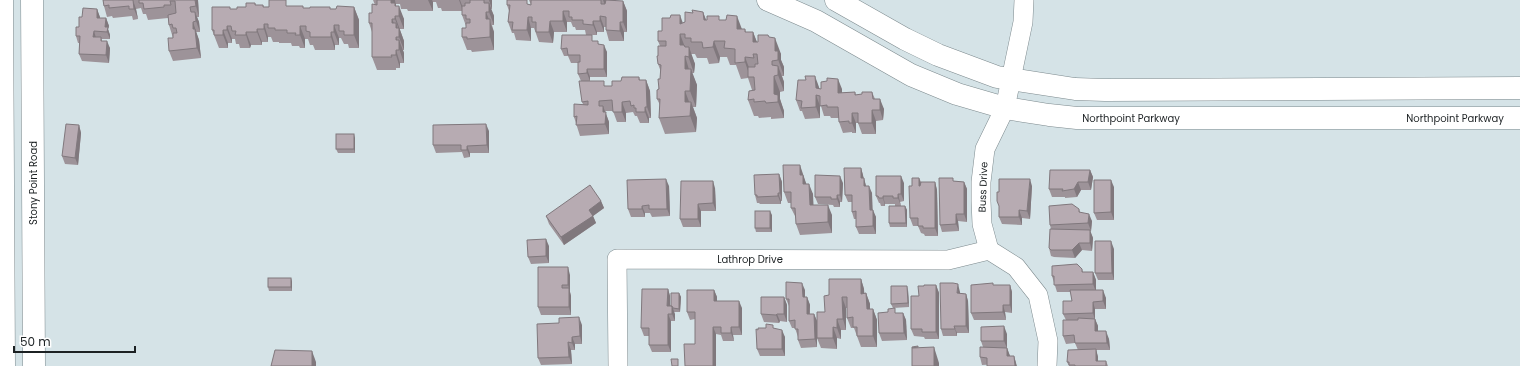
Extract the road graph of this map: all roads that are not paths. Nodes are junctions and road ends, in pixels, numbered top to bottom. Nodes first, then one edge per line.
1 (2, 0) edge
2 (32, 0) edge
3 (768, 0) edge
4 (836, 0) edge
5 (1024, 0) edge
6 (1011, 79) junction
7 (1520, 88) edge
8 (1005, 108) junction
9 (1520, 118) edge
10 (2, 150) edge
11 (988, 250) junction
12 (4, 366) edge
13 (34, 366) edge
14 (618, 366) edge
15 (1047, 366) edge

1 - 10 street
2 - 13 street, Stony Point Road
3 - 8 street, Northpoint Parkway
4 - 6 street
5 - 6 street, Buss Drive
6 - 7 street
6 - 8 street, Buss Drive
8 - 9 street, Northpoint Parkway
8 - 11 street, Buss Drive
10 - 12 street
11 - 14 street, Lathrop Drive
11 - 15 street

